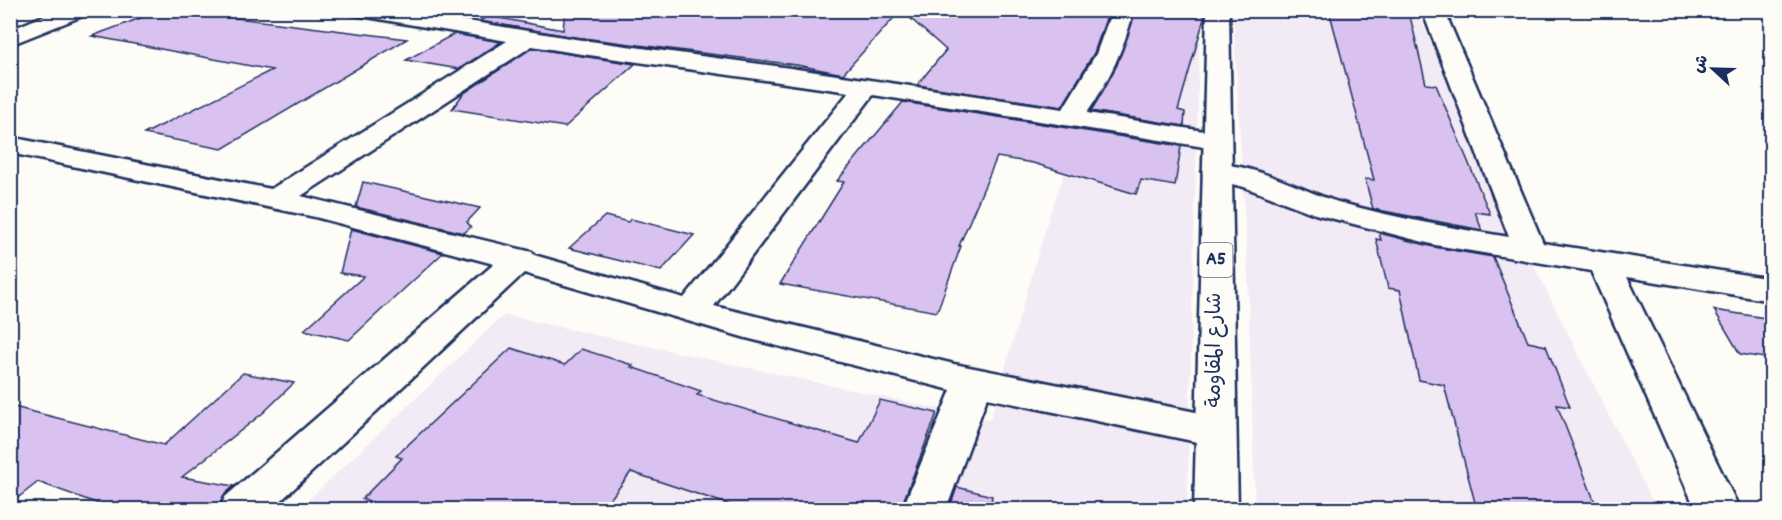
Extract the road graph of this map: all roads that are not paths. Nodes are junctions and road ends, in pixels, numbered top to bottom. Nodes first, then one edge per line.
1 (77, 10) edge
2 (361, 10) edge
3 (1123, 10) edge
4 (1218, 10) edge
5 (1433, 10) edge
6 (10, 38) edge
7 (528, 38) junction
8 (866, 87) junction
9 (1070, 119) junction
10 (10, 145) edge
11 (1217, 157) junction
12 (273, 201) junction
13 (1530, 250) junction
14 (520, 260) junction
15 (1604, 262) junction
16 (1772, 290) edge
17 (692, 311) junction
18 (974, 382) junction
19 (1216, 431) junction
20 (241, 510) edge
21 (924, 510) edge
22 (1216, 510) edge
23 (1718, 510) edge

1 - 6 main road
2 - 7 main road
3 - 9 main road
4 - 11 main road, شارع المقاومة / A5
5 - 13 main road
7 - 8 main road
7 - 12 main road
8 - 9 main road
8 - 17 main road
9 - 11 main road
10 - 12 main road
11 - 13 main road
11 - 19 main road, شارع المقاومة / A5
12 - 14 main road
13 - 15 main road
14 - 17 main road
14 - 20 main road
15 - 16 main road
15 - 23 main road
17 - 18 main road
18 - 19 main road
18 - 21 main road
19 - 22 main road, شارع المقاومة / A5

